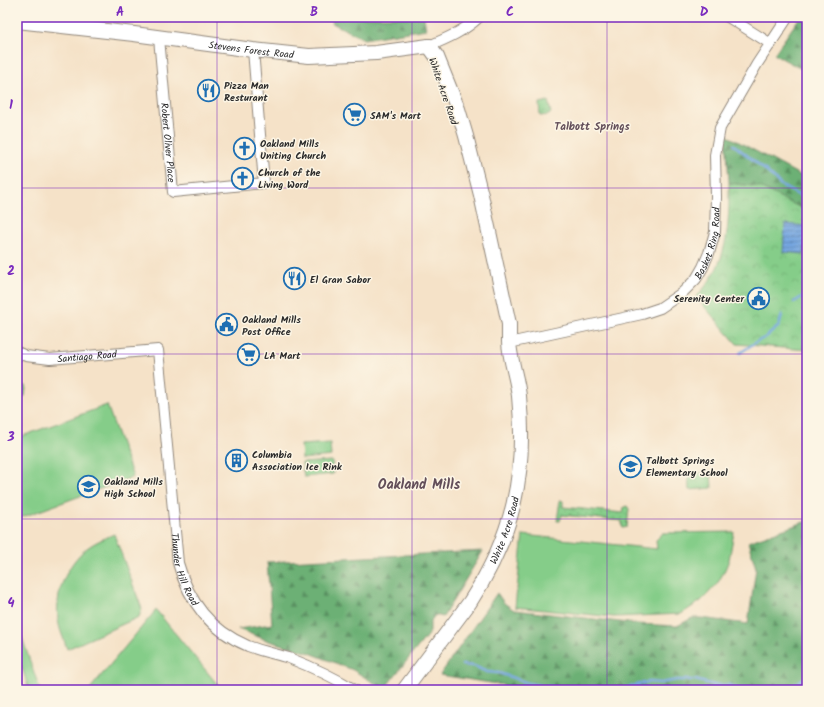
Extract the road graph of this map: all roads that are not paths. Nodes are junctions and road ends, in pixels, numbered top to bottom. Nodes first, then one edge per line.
1 (479, 17) edge
2 (728, 17) edge
3 (788, 17) edge
4 (17, 21) edge
5 (159, 38) junction
6 (771, 44) junction
7 (429, 46) junction
8 (253, 50) junction
9 (509, 343) junction
10 (158, 350) joint
11 (17, 352) edge
12 (355, 690) edge
13 (404, 690) edge

1 - 7 street, Stevens Forest Road
2 - 6 street
3 - 6 street
4 - 5 street, Stevens Forest Road
5 - 8 street, Stevens Forest Road
5 - 8 street, Robert Oliver Place
6 - 9 street, Basket Ring Road
7 - 8 street, Stevens Forest Road
7 - 9 street, White Acre Road
9 - 13 street, White Acre Road
10 - 11 street, Santiago Road
10 - 12 street, Thunder Hill Road

